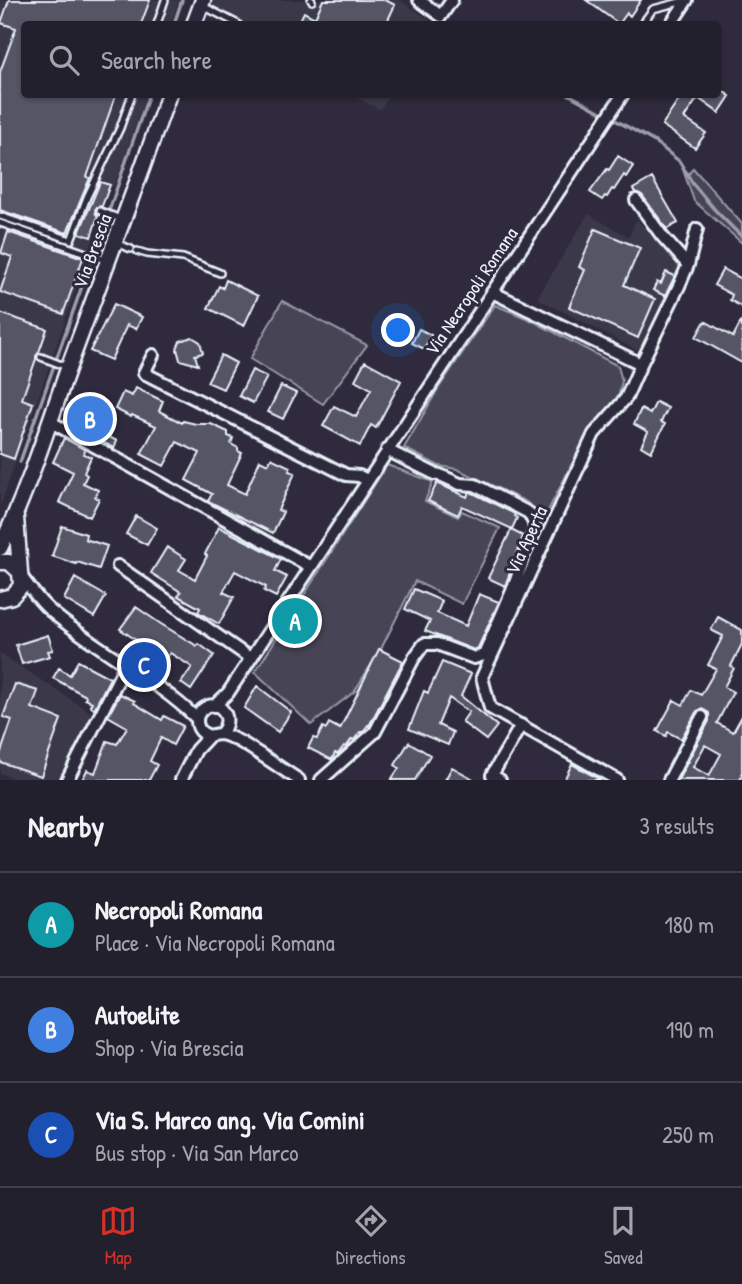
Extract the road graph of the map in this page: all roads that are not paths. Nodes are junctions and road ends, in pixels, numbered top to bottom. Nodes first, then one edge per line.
1 (165, 0) edge
2 (419, 0) edge
3 (452, 0) edge
4 (687, 0) edge
5 (202, 3) edge
6 (157, 21) edge
7 (195, 21) edge
8 (233, 21) edge
9 (644, 21) edge
10 (673, 21) edge
11 (131, 98) edge
12 (168, 98) edge
13 (620, 98) edge
14 (636, 200) dead end
15 (84, 205) junction
16 (91, 208) dead end
17 (100, 211) dead end
18 (0, 216) edge
19 (124, 220) junction
20 (0, 223) edge
21 (697, 229) dead end
22 (116, 243) junction
23 (104, 259) junction
24 (688, 265) junction
25 (220, 274) dead end
26 (492, 292) junction
27 (153, 355) dead end
28 (41, 357) dead end
29 (641, 364) junction
30 (65, 366) junction
31 (51, 422) junction
32 (387, 450) junction
33 (346, 475) junction
34 (368, 480) junction
35 (359, 493) junction
36 (15, 516) junction
37 (0, 548) edge
38 (0, 562) edge
39 (118, 566) dead end
40 (311, 567) junction
41 (20, 574) junction
42 (35, 595) junction
43 (6, 598) edge
44 (0, 611) edge
45 (250, 658) junction
46 (125, 666) junction
47 (228, 693) junction
48 (214, 706) junction
49 (226, 714) junction
50 (702, 717) dead end
51 (520, 725) junction
52 (209, 726) junction
53 (67, 780) edge
54 (181, 780) edge
55 (299, 780) edge
56 (321, 780) edge
57 (500, 780) edge
58 (617, 780) edge
59 (669, 780) edge

1 - 6 lane
2 - 3 street
4 - 9 lane
4 - 10 street
5 - 7 main road
5 - 8 lane
11 - 15 lane
12 - 19 main road, Via Brescia
13 - 26 street, Via Necropoli Romana
14 - 24 street
15 - 16 lane
15 - 18 lane
17 - 19 lane
19 - 22 main road, Via Brescia
20 - 23 lane
21 - 24 street, Via Aperta
22 - 23 main road, Via Brescia
22 - 25 lane
23 - 30 main road, Via Brescia
24 - 29 street, Via Aperta
26 - 29 street
26 - 32 street, Via Necropoli Romana
27 - 33 street
28 - 30 lane
29 - 51 street, Via Aperta
30 - 31 main road, Via Brescia
31 - 36 main road, Via Brescia
31 - 40 street
32 - 34 street, Via Necropoli Romana
32 - 56 street, Via Aperta
33 - 34 street
33 - 35 street
34 - 35 street, Via Necropoli Romana
35 - 40 street, Via Necropoli Romana
36 - 37 main road, Via Brescia
36 - 41 main road, Via Brescia
38 - 41 main road
39 - 45 street
40 - 45 street, Via Necropoli Romana
41 - 42 street
41 - 43 main road
42 - 43 street
42 - 46 street
43 - 44 main road
45 - 47 street, Via Necropoli Romana
46 - 52 street
46 - 53 street
47 - 48 street, Via Necropoli Romana
47 - 49 street, Via Necropoli Romana
48 - 49 street
48 - 52 street
49 - 52 street, Via Necropoli Romana
50 - 59 street
51 - 57 street
51 - 58 street, Via Aperta
52 - 54 street, Via Necropoli Romana
52 - 55 street

